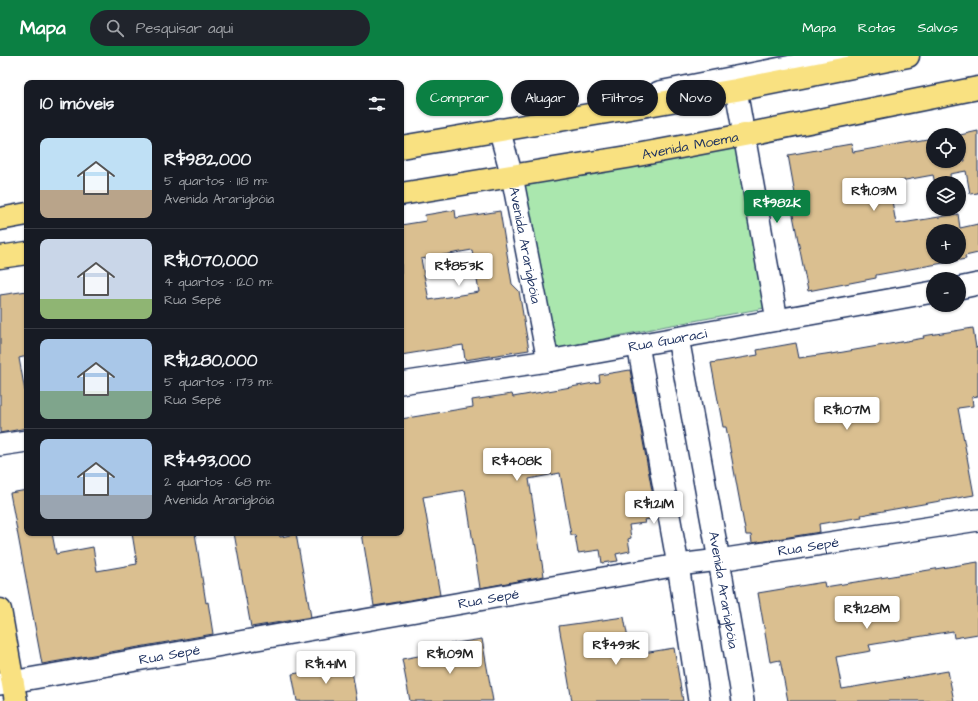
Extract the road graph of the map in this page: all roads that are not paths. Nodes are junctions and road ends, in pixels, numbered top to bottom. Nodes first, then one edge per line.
1 (843, 56) edge
2 (908, 56) edge
3 (978, 88) edge
4 (736, 90) junction
5 (499, 130) junction
6 (744, 135) junction
7 (404, 138) edge
8 (404, 146) edge
9 (512, 176) junction
10 (404, 194) edge
11 (24, 206) edge
12 (0, 210) edge
13 (24, 215) edge
14 (0, 219) edge
15 (24, 253) edge
16 (0, 257) edge
17 (978, 284) edge
18 (966, 287) edge
19 (926, 293) edge
20 (777, 320) junction
21 (678, 338) junction
22 (638, 345) junction
23 (548, 361) junction
24 (404, 383) edge
25 (24, 441) edge
26 (0, 445) edge
27 (978, 520) edge
28 (719, 560) junction
29 (678, 564) junction
30 (0, 610) edge
31 (10, 689) edge
32 (699, 701) edge
33 (743, 701) edge

1 - 7 street
2 - 4 main road
3 - 6 main road, Avenida Moema
4 - 5 main road
4 - 6 street
5 - 8 main road
5 - 9 street, Avenida Ararigbóia
6 - 9 main road, Avenida Moema
6 - 20 street
9 - 10 main road, Avenida Moema
9 - 23 street, Avenida Ararigbóia
11 - 12 street
13 - 14 main road
15 - 16 main road
17 - 18 street
19 - 20 street, Rua Guaraci
20 - 21 street, Rua Guaraci
21 - 22 street, Rua Guaraci
21 - 28 street, Avenida Ararigbóia
22 - 23 street, Rua Guaraci
22 - 29 street
23 - 24 street, Rua Guaraci
25 - 26 street
27 - 28 street, Rua Sepé
28 - 29 street, Rua Sepé
28 - 33 street, Avenida Ararigbóia
29 - 31 street, Rua Sepé
29 - 32 street
30 - 31 main road

